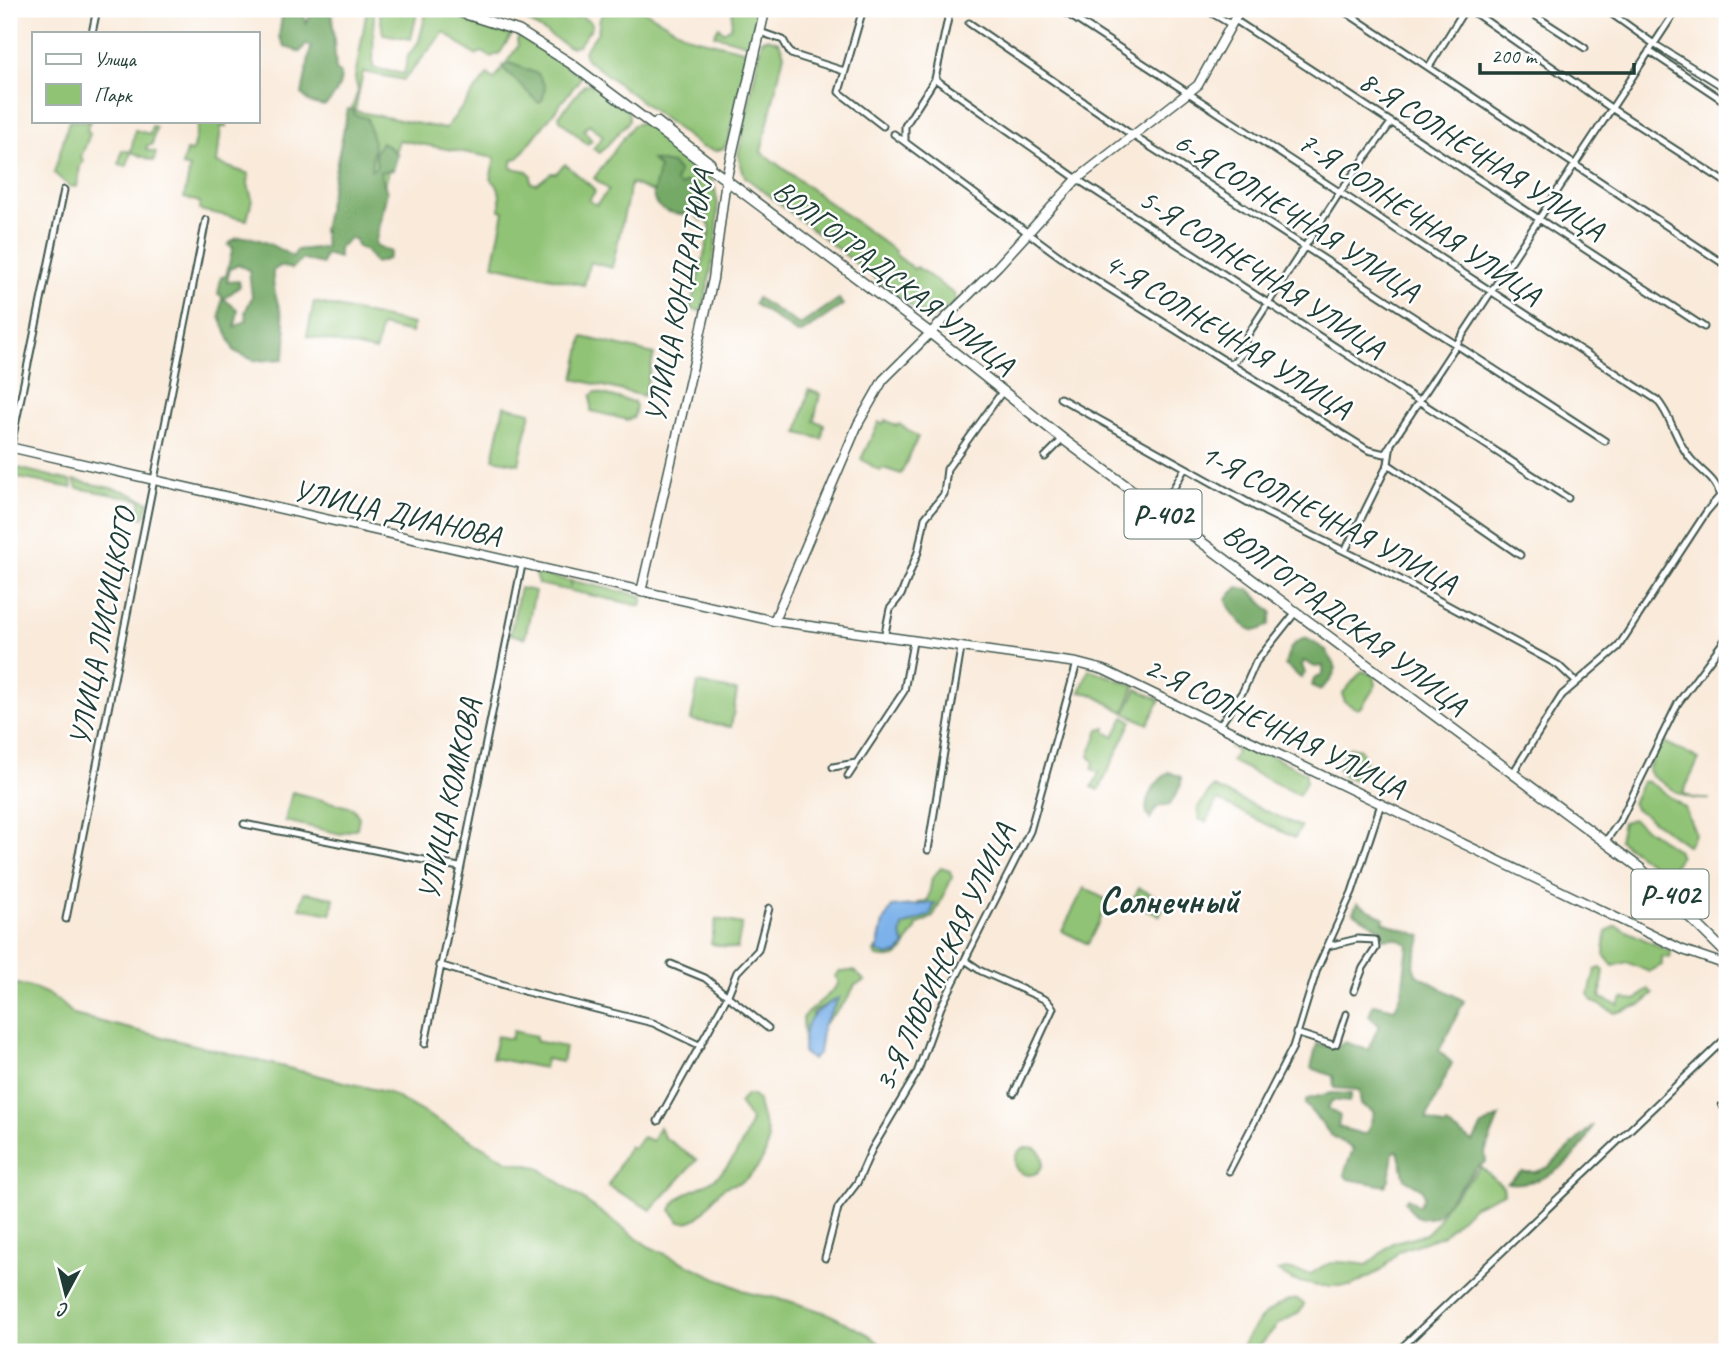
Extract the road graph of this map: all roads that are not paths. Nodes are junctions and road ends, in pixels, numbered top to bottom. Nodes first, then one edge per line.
1 (97, 9) edge
2 (450, 9) edge
3 (473, 9) edge
4 (765, 9) edge
5 (863, 9) edge
6 (950, 9) edge
7 (1060, 9) edge
8 (1205, 9) edge
9 (1240, 9) edge
10 (1341, 9) edge
11 (1467, 9) edge
12 (1525, 9) edge
13 (1605, 9) edge
14 (1677, 9) edge
15 (969, 23) dead end
16 (1234, 23) junction
17 (92, 32) edge
18 (760, 32) junction
19 (1654, 44) junction
20 (1585, 48) dead end
21 (1649, 51) junction
22 (1429, 67) junction
23 (844, 71) junction
24 (935, 79) junction
25 (1727, 89) edge
26 (1190, 94) junction
27 (1727, 103) edge
28 (1611, 108) junction
29 (1391, 123) junction
30 (883, 126) dead end
31 (894, 134) dead end
32 (1132, 135) junction
33 (905, 142) junction
34 (1577, 165) junction
35 (726, 178) junction
36 (1077, 179) junction
37 (1727, 183) edge
38 (64, 190) dead end
39 (1340, 192) junction
40 (206, 220) dead end
41 (1539, 220) junction
42 (1028, 235) junction
43 (1304, 247) junction
44 (1727, 266) edge
45 (1490, 292) junction
46 (1268, 304) junction
47 (1704, 327) dead end
48 (929, 332) junction
49 (1455, 346) junction
50 (1232, 363) junction
51 (1002, 391) junction
52 (1060, 398) dead end
53 (1418, 400) junction
54 (1063, 439) junction
55 (1605, 441) dead end
56 (1391, 444) junction
57 (9, 450) edge
58 (1045, 457) dead end
59 (1388, 464) junction
60 (1185, 468) junction
61 (155, 481) junction
62 (1568, 498) dead end
63 (1160, 512) junction
64 (1345, 551) junction
65 (1520, 555) dead end
66 (522, 565) junction
67 (641, 592) junction
68 (1295, 613) junction
69 (774, 621) junction
70 (884, 638) junction
71 (1727, 638) edge
72 (913, 642) junction
73 (961, 648) junction
74 (1077, 663) junction
75 (1575, 681) junction
76 (1220, 725) junction
77 (856, 764) junction
78 (833, 767) dead end
79 (1513, 774) junction
80 (848, 776) dead end
81 (1381, 804) junction
82 (244, 824) dead end
83 (1605, 842) junction
84 (928, 850) dead end
85 (458, 867) junction
86 (769, 908) dead end
87 (66, 919) dead end
88 (1328, 946) junction
89 (1727, 954) edge
90 (965, 960) junction
91 (671, 964) dead end
92 (439, 965) junction
93 (1727, 965) edge
94 (1354, 991) dead end
95 (727, 997) junction
96 (1346, 1014) dead end
97 (768, 1028) dead end
98 (1296, 1033) junction
99 (1727, 1037) edge
100 (425, 1044) dead end
101 (701, 1046) junction
102 (1014, 1093) dead end
103 (658, 1121) dead end
104 (1229, 1171) dead end
105 (825, 1258) dead end
106 (1397, 1352) edge

1 - 17 street
2 - 35 main road, ВОЛГОГРАДСКАЯ УЛИЦА
3 - 35 main road, ВОЛГОГРАДСКАЯ УЛИЦА
4 - 18 main road, УЛИЦА КОНДРАТЮКА
5 - 23 street
6 - 24 street
7 - 26 street, 7-Я СОЛНЕЧНАЯ УЛИЦА
8 - 16 street, 8-Я СОЛНЕЧНАЯ УЛИЦА
9 - 16 main road
10 - 22 street
11 - 22 street
11 - 28 street
12 - 20 street
13 - 19 street
14 - 19 street
15 - 32 street, 6-Я СОЛНЕЧНАЯ УЛИЦА
16 - 26 main road
16 - 29 street, 8-Я СОЛНЕЧНАЯ УЛИЦА
18 - 23 street
18 - 35 main road, УЛИЦА КОНДРАТЮКА
19 - 21 street
19 - 25 street
21 - 27 street
21 - 28 street
22 - 34 street
23 - 30 street
24 - 33 street
24 - 36 street, 5-Я СОЛНЕЧНАЯ УЛИЦА
26 - 32 main road
26 - 39 street, 7-Я СОЛНЕЧНАЯ УЛИЦА
28 - 34 street
28 - 37 street
29 - 39 street
29 - 41 street, 8-Я СОЛНЕЧНАЯ УЛИЦА
31 - 33 street, 4-Я СОЛНЕЧНАЯ УЛИЦА
32 - 36 main road
32 - 43 street, 6-Я СОЛНЕЧНАЯ УЛИЦА
33 - 42 street, 4-Я СОЛНЕЧНАЯ УЛИЦА
34 - 41 street
34 - 44 street
35 - 48 main road, ВОЛГОГРАДСКАЯ УЛИЦА / Р-402
35 - 67 main road, УЛИЦА КОНДРАТЮКА
36 - 42 main road
36 - 46 street, 5-Я СОЛНЕЧНАЯ УЛИЦА
38 - 57 street
39 - 43 street
39 - 45 street, 7-Я СОЛНЕЧНАЯ УЛИЦА
40 - 61 street, УЛИЦА ЛИСИЦКОГО
41 - 45 street
41 - 47 street, 8-Я СОЛНЕЧНАЯ УЛИЦА
42 - 48 main road
42 - 50 street, 4-Я СОЛНЕЧНАЯ УЛИЦА
43 - 46 street
43 - 49 street, 6-Я СОЛНЕЧНАЯ УЛИЦА
45 - 49 street
45 - 75 street, 7-Я СОЛНЕЧНАЯ УЛИЦА
46 - 50 street
46 - 53 street, 5-Я СОЛНЕЧНАЯ УЛИЦА
48 - 51 main road, ВОЛГОГРАДСКАЯ УЛИЦА / Р-402
48 - 69 main road
49 - 53 street
49 - 55 street, 6-Я СОЛНЕЧНАЯ УЛИЦА
50 - 56 street, 4-Я СОЛНЕЧНАЯ УЛИЦА
51 - 54 main road, ВОЛГОГРАДСКАЯ УЛИЦА / Р-402
51 - 70 street
52 - 60 street, 1-Я СОЛНЕЧНАЯ УЛИЦА
53 - 56 street
53 - 62 street, 5-Я СОЛНЕЧНАЯ УЛИЦА
54 - 58 street
54 - 63 main road, ВОЛГОГРАДСКАЯ УЛИЦА / Р-402
56 - 59 street
57 - 61 main road, УЛИЦА ДИАНОВА
59 - 64 street
59 - 65 street
60 - 63 street
60 - 64 street, 1-Я СОЛНЕЧНАЯ УЛИЦА
61 - 66 main road, УЛИЦА ДИАНОВА
61 - 87 street, УЛИЦА ЛИСИЦКОГО
63 - 68 main road, ВОЛГОГРАДСКАЯ УЛИЦА / Р-402
64 - 75 street, 1-Я СОЛНЕЧНАЯ УЛИЦА
66 - 67 main road, УЛИЦА ДИАНОВА
66 - 85 street, УЛИЦА КОМКОВА
67 - 69 main road, УЛИЦА ДИАНОВА
68 - 76 street
68 - 79 main road, ВОЛГОГРАДСКАЯ УЛИЦА / Р-402
69 - 70 main road, 2-Я СОЛНЕЧНАЯ УЛИЦА
70 - 72 main road, 2-Я СОЛНЕЧНАЯ УЛИЦА
71 - 83 street
72 - 73 main road, 2-Я СОЛНЕЧНАЯ УЛИЦА
72 - 77 street
73 - 74 main road, 2-Я СОЛНЕЧНАЯ УЛИЦА
73 - 84 street
74 - 76 main road, 2-Я СОЛНЕЧНАЯ УЛИЦА
74 - 90 street, 3-Я ЛЮБИНСКАЯ УЛИЦА
75 - 79 street
76 - 81 main road, 2-Я СОЛНЕЧНАЯ УЛИЦА
77 - 78 street
77 - 80 street
79 - 83 main road, ВОЛГОГРАДСКАЯ УЛИЦА / Р-402
81 - 88 street
81 - 93 main road, 2-Я СОЛНЕЧНАЯ УЛИЦА
82 - 85 street
83 - 89 main road, ВОЛГОГРАДСКАЯ УЛИЦА / Р-402
85 - 92 street, УЛИЦА КОМКОВА
86 - 95 street
88 - 94 street
88 - 98 street
90 - 102 street
90 - 105 street, 3-Я ЛЮБИНСКАЯ УЛИЦА
91 - 95 street
92 - 100 street, УЛИЦА КОМКОВА
92 - 101 street
95 - 97 street
95 - 101 street
96 - 98 street
98 - 104 street
99 - 106 street
101 - 103 street

